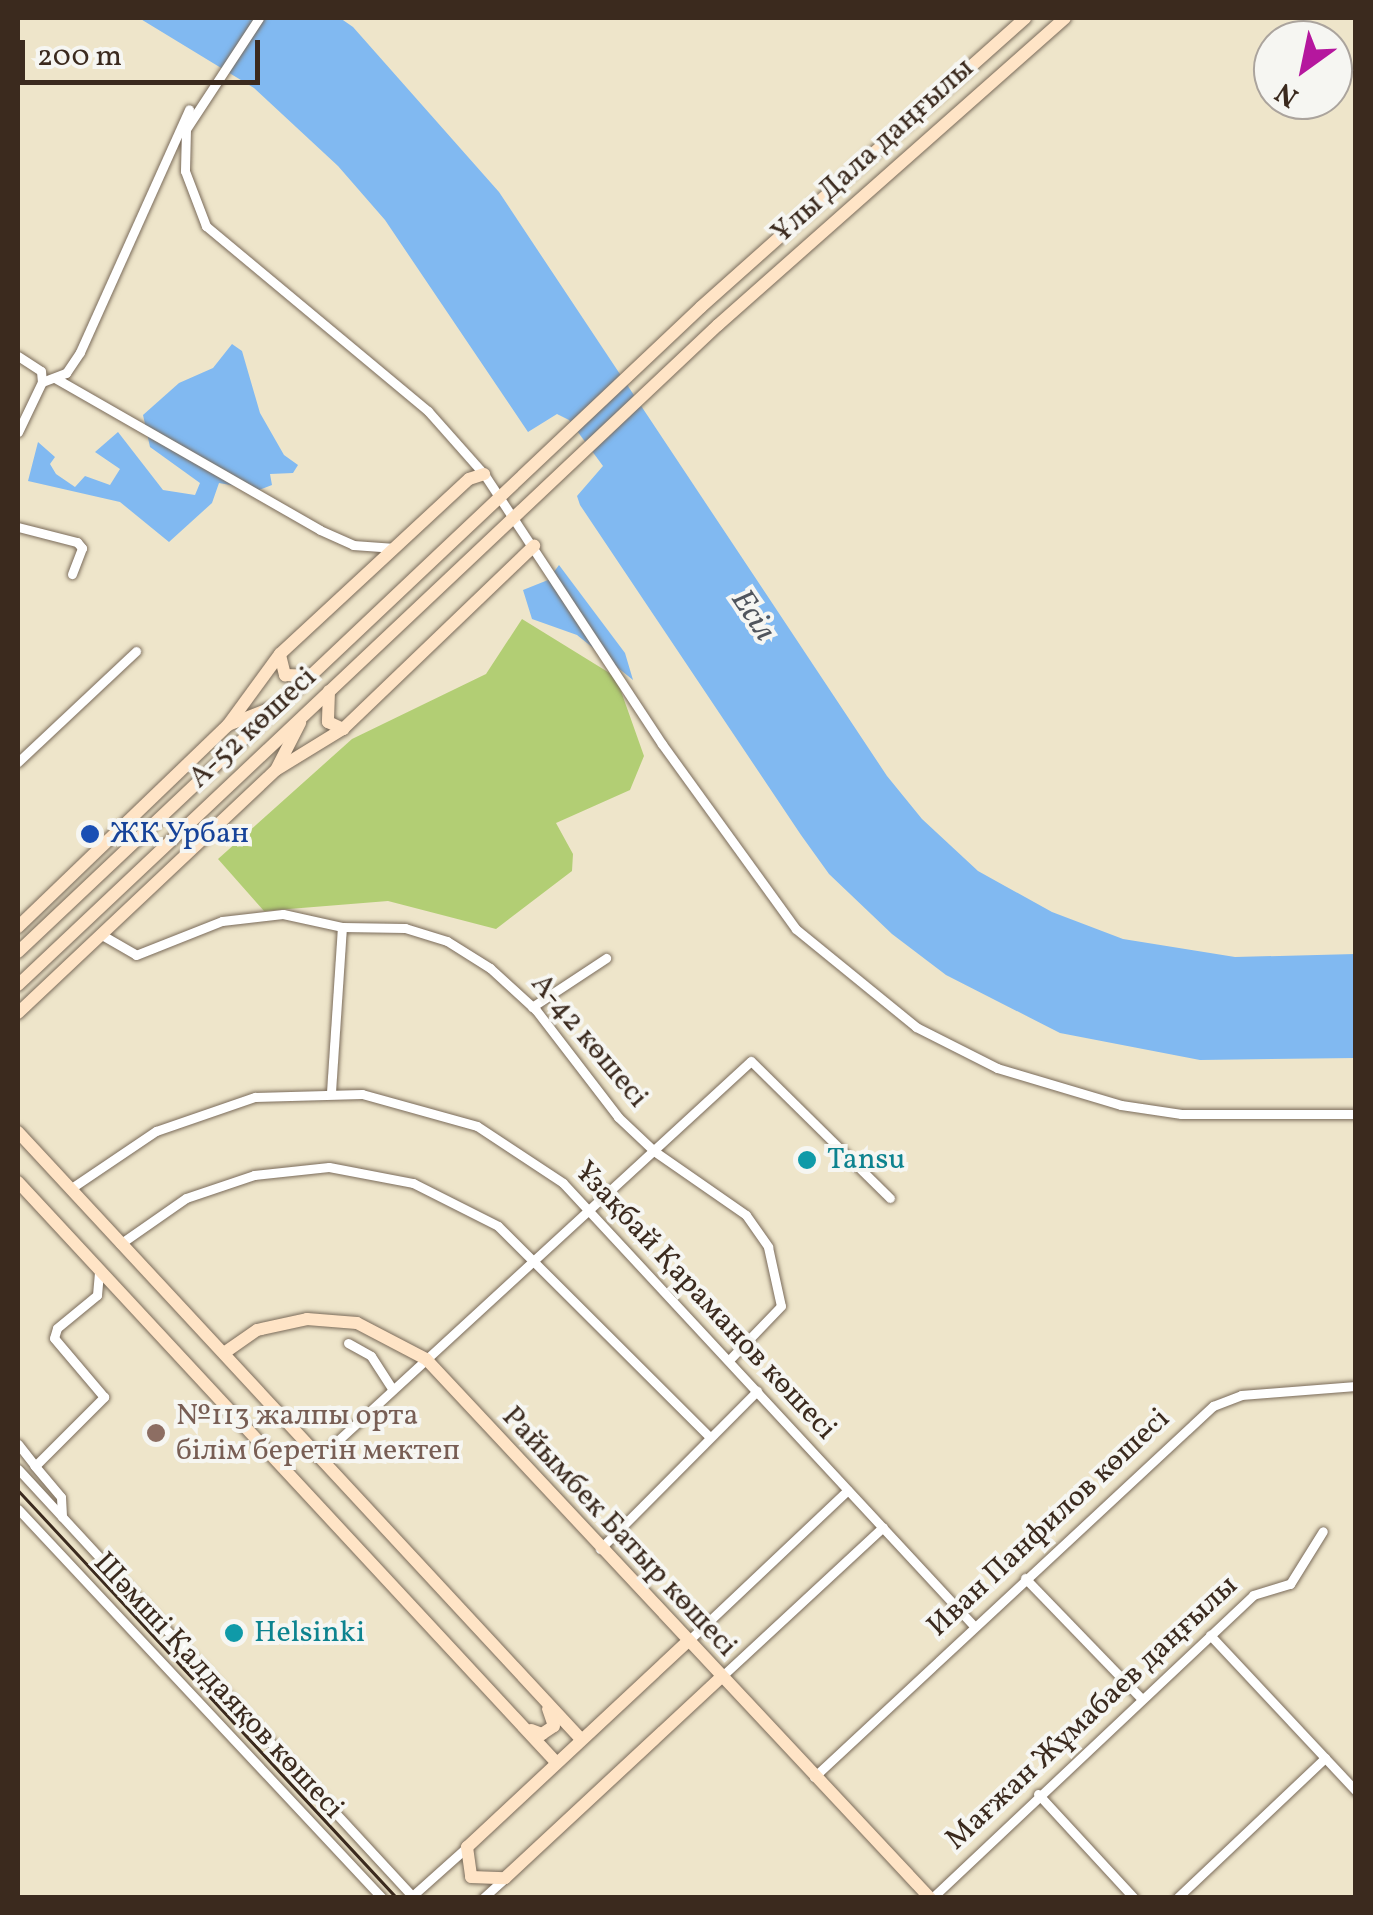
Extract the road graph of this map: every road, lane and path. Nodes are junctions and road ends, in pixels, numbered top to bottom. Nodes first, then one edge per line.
1 (259, 18) edge
2 (1025, 18) edge
3 (1065, 18) edge
4 (190, 109) dead end
5 (18, 356) edge
6 (55, 378) junction
7 (42, 382) junction
8 (21, 409) edge
9 (18, 432) edge
10 (484, 474) junction
11 (18, 527) edge
12 (462, 530) joint
13 (534, 546) junction
14 (396, 548) junction
15 (478, 549) joint
16 (72, 574) dead end
17 (136, 650) dead end
18 (280, 654) junction
19 (309, 676) junction
20 (329, 691) junction
21 (281, 704) junction
22 (304, 715) junction
23 (228, 725) junction
24 (344, 729) junction
25 (18, 762) edge
26 (186, 764) junction
27 (276, 770) junction
28 (178, 803) junction
29 (228, 815) junction
30 (194, 817) junction
31 (21, 917) edge
32 (342, 927) junction
33 (102, 936) junction
34 (18, 952) edge
35 (606, 958) dead end
36 (18, 985) edge
37 (532, 1007) junction
38 (18, 1013) edge
39 (331, 1092) junction
40 (1356, 1114) edge
41 (18, 1132) edge
42 (654, 1152) junction
43 (18, 1182) edge
44 (70, 1189) junction
45 (890, 1198) dead end
46 (587, 1209) junction
47 (120, 1244) junction
48 (536, 1258) junction
49 (99, 1271) junction
50 (348, 1343) dead end
51 (224, 1354) junction
52 (426, 1359) junction
53 (728, 1360) junction
54 (1356, 1386) edge
55 (393, 1390) junction
56 (757, 1391) junction
57 (709, 1436) junction
58 (18, 1444) edge
59 (320, 1457) junction
60 (36, 1466) junction
61 (18, 1469) edge
62 (848, 1490) junction
63 (18, 1509) edge
64 (62, 1517) junction
65 (882, 1527) junction
66 (1322, 1531) dead end
67 (600, 1549) junction
68 (1025, 1578) junction
69 (974, 1626) junction
70 (1210, 1636) junction
71 (686, 1642) junction
72 (720, 1678) junction
73 (541, 1698) junction
74 (1141, 1698) junction
75 (522, 1724) junction
76 (580, 1738) junction
77 (1324, 1758) junction
78 (555, 1761) junction
79 (814, 1777) junction
80 (1356, 1791) edge
81 (1038, 1794) junction
82 (467, 1847) junction
83 (505, 1878) junction
84 (412, 1897) edge
85 (382, 1898) edge
86 (482, 1898) edge
87 (931, 1898) edge
88 (1134, 1898) edge
89 (1177, 1898) edge

1 - 10 street
2 - 12 street, Ұлы Дала даңғылы
3 - 15 street, Ұлы Дала даңғылы
4 - 6 street
5 - 7 street
6 - 7 street
6 - 14 street
7 - 8 street
8 - 9 street
10 - 13 street
10 - 14 street
11 - 16 street
12 - 19 street, А-52 көшесі
13 - 24 street
13 - 40 street
14 - 18 street
15 - 20 street, А-52 көшесі
17 - 25 street
18 - 19 street
18 - 23 street
19 - 21 street, А-52 көшесі
20 - 22 street, А-52 көшесі
20 - 24 street
21 - 23 street
21 - 28 street, А-52 көшесі
22 - 27 street
22 - 30 street, А-52 көшесі
23 - 26 street
24 - 27 street
26 - 28 street
26 - 31 street
27 - 29 street
28 - 34 street, А-52 көшесі
29 - 30 street
29 - 33 street
30 - 36 street, А-52 көшесі
32 - 33 street, А-42 көшесі
32 - 37 street, А-42 көшесі
32 - 39 street
33 - 38 street
35 - 37 street
37 - 42 street, А-42 көшесі
39 - 44 street, Ұзақбай Қараманов көшесі
39 - 46 street, Ұзақбай Қараманов көшесі
41 - 44 street
42 - 45 street
42 - 46 street
42 - 53 street, А-42 көшесі
43 - 49 street
44 - 47 street
46 - 48 street
46 - 53 street, Ұзақбай Қараманов көшесі
47 - 48 street
47 - 51 street
48 - 52 street
48 - 57 street
49 - 60 street
49 - 75 street
50 - 55 street
51 - 52 street, Райымбек Батыр көшесі
51 - 59 street
52 - 55 street
52 - 67 street, Райымбек Батыр көшесі
53 - 56 street, Ұзақбай Қараманов көшесі
54 - 68 street, Иван Панфилов көшесі
55 - 59 street
56 - 57 street
56 - 62 street, Ұзақбай Қараманов көшесі
57 - 67 street
58 - 60 street
59 - 73 street
60 - 61 street
60 - 64 street
61 - 64 street, Шәмші Қалдаяқов көшесі
62 - 65 street, Ұзақбай Қараманов көшесі
62 - 71 street
63 - 85 street, Шәмші Қалдаяқов көшесі
64 - 84 street, Шәмші Қалдаяқов көшесі
65 - 69 street, Ұзақбай Қараманов көшесі
65 - 72 street
66 - 70 street, Мағжан Жұмабаев даңғылы
67 - 71 street, Райымбек Батыр көшесі
68 - 69 street, Иван Панфилов көшесі
68 - 74 street
69 - 79 street, Иван Панфилов көшесі
70 - 74 street, Мағжан Жұмабаев даңғылы
70 - 77 street
71 - 72 street, Райымбек Батыр көшесі
71 - 76 street
72 - 79 street, Райымбек Батыр көшесі
72 - 83 street
73 - 75 street
73 - 76 street
74 - 81 street, Мағжан Жұмабаев даңғылы
75 - 78 street
76 - 78 street
77 - 80 street
77 - 89 street
78 - 82 street
79 - 87 street, Райымбек Батыр көшесі
81 - 87 street, Мағжан Жұмабаев даңғылы
81 - 88 street
82 - 83 street
82 - 84 street
83 - 86 street

